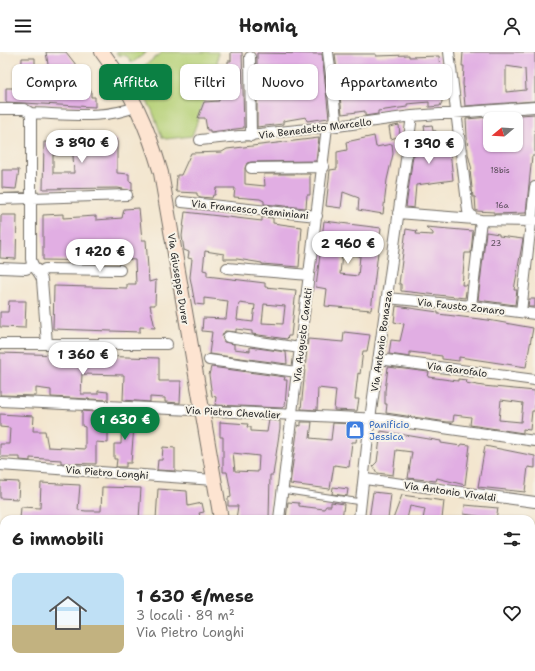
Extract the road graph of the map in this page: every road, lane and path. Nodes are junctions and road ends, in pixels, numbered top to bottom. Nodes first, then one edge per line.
1 (102, 52) edge
2 (328, 52) edge
3 (449, 52) edge
4 (250, 57) dead end
5 (137, 106) junction
6 (535, 106) edge
7 (0, 109) edge
8 (455, 112) junction
9 (31, 113) junction
10 (412, 116) junction
11 (332, 127) junction
12 (251, 136) junction
13 (200, 140) dead end
14 (324, 167) junction
15 (251, 168) dead end
16 (535, 187) edge
17 (127, 195) dead end
18 (31, 198) junction
19 (0, 199) edge
20 (182, 202) dead end
21 (398, 213) junction
22 (317, 216) junction
23 (477, 220) junction
24 (534, 221) edge
25 (0, 268) edge
26 (227, 268) dead end
27 (36, 269) junction
28 (120, 270) dead end
29 (309, 275) junction
30 (387, 298) junction
31 (471, 306) junction
32 (521, 312) junction
33 (535, 314) edge
34 (228, 337) dead end
35 (0, 344) edge
36 (47, 344) junction
37 (167, 344) dead end
38 (300, 348) junction
39 (379, 359) junction
40 (210, 360) dead end
41 (297, 372) junction
42 (535, 380) edge
43 (0, 401) edge
44 (201, 410) junction
45 (292, 415) junction
46 (370, 419) junction
47 (535, 441) edge
48 (0, 465) edge
49 (365, 479) junction
50 (214, 480) junction
51 (282, 490) junction
52 (361, 502) junction
53 (535, 502) edge
54 (219, 515) edge
55 (279, 515) edge
56 (359, 515) edge

1 - 5 street, Via Giuseppe Durer
2 - 11 street, Via Augusto Caratti
3 - 8 street
4 - 12 street
5 - 9 street
5 - 44 street, Via Giuseppe Durer
6 - 8 street, Via Benedetto Marcello
7 - 9 street
8 - 10 street, Via Benedetto Marcello
8 - 23 street
9 - 18 street
10 - 11 street, Via Benedetto Marcello
10 - 21 street, Via Antonio Bonazza
11 - 12 street, Via Benedetto Marcello
11 - 14 street, Via Augusto Caratti
12 - 13 street, Via Benedetto Marcello
14 - 15 street
14 - 22 street, Via Augusto Caratti
16 - 24 street
17 - 18 street
18 - 19 street
18 - 27 street
20 - 22 street, Via Francesco Geminiani
21 - 23 street
21 - 30 street, Via Antonio Bonazza
22 - 29 street, Via Augusto Caratti
23 - 24 street
23 - 31 street
24 - 32 street
25 - 27 street
26 - 29 street
27 - 28 street
27 - 36 street
29 - 38 street, Via Augusto Caratti
30 - 31 street, Via Fausto Zonaro
30 - 39 street, Via Antonio Bonazza
31 - 32 street, Via Fausto Zonaro
32 - 33 street, Via Fausto Zonaro
34 - 38 street
35 - 36 street
36 - 37 street
38 - 41 street, Via Augusto Caratti
39 - 42 street, Via Garofalo
39 - 46 street, Via Antonio Bonazza
40 - 41 street
41 - 45 street, Via Augusto Caratti
43 - 44 street, Via Pietro Chevalier
44 - 45 street, Via Pietro Chevalier
44 - 50 street, Via Giuseppe Durer
45 - 46 street, Via Pietro Chevalier
45 - 51 street, Via Augusto Caratti
46 - 47 street, Via Pietro Chevalier
46 - 49 street, Via Antonio Bonazza
48 - 50 street, Via Pietro Longhi
49 - 52 street, Via Antonio Bonazza
49 - 53 street, Via Antonio Vivaldi
50 - 54 street, Via Giuseppe Durer
51 - 52 lane
51 - 55 street, Via Augusto Caratti
52 - 56 street, Via Antonio Bonazza

